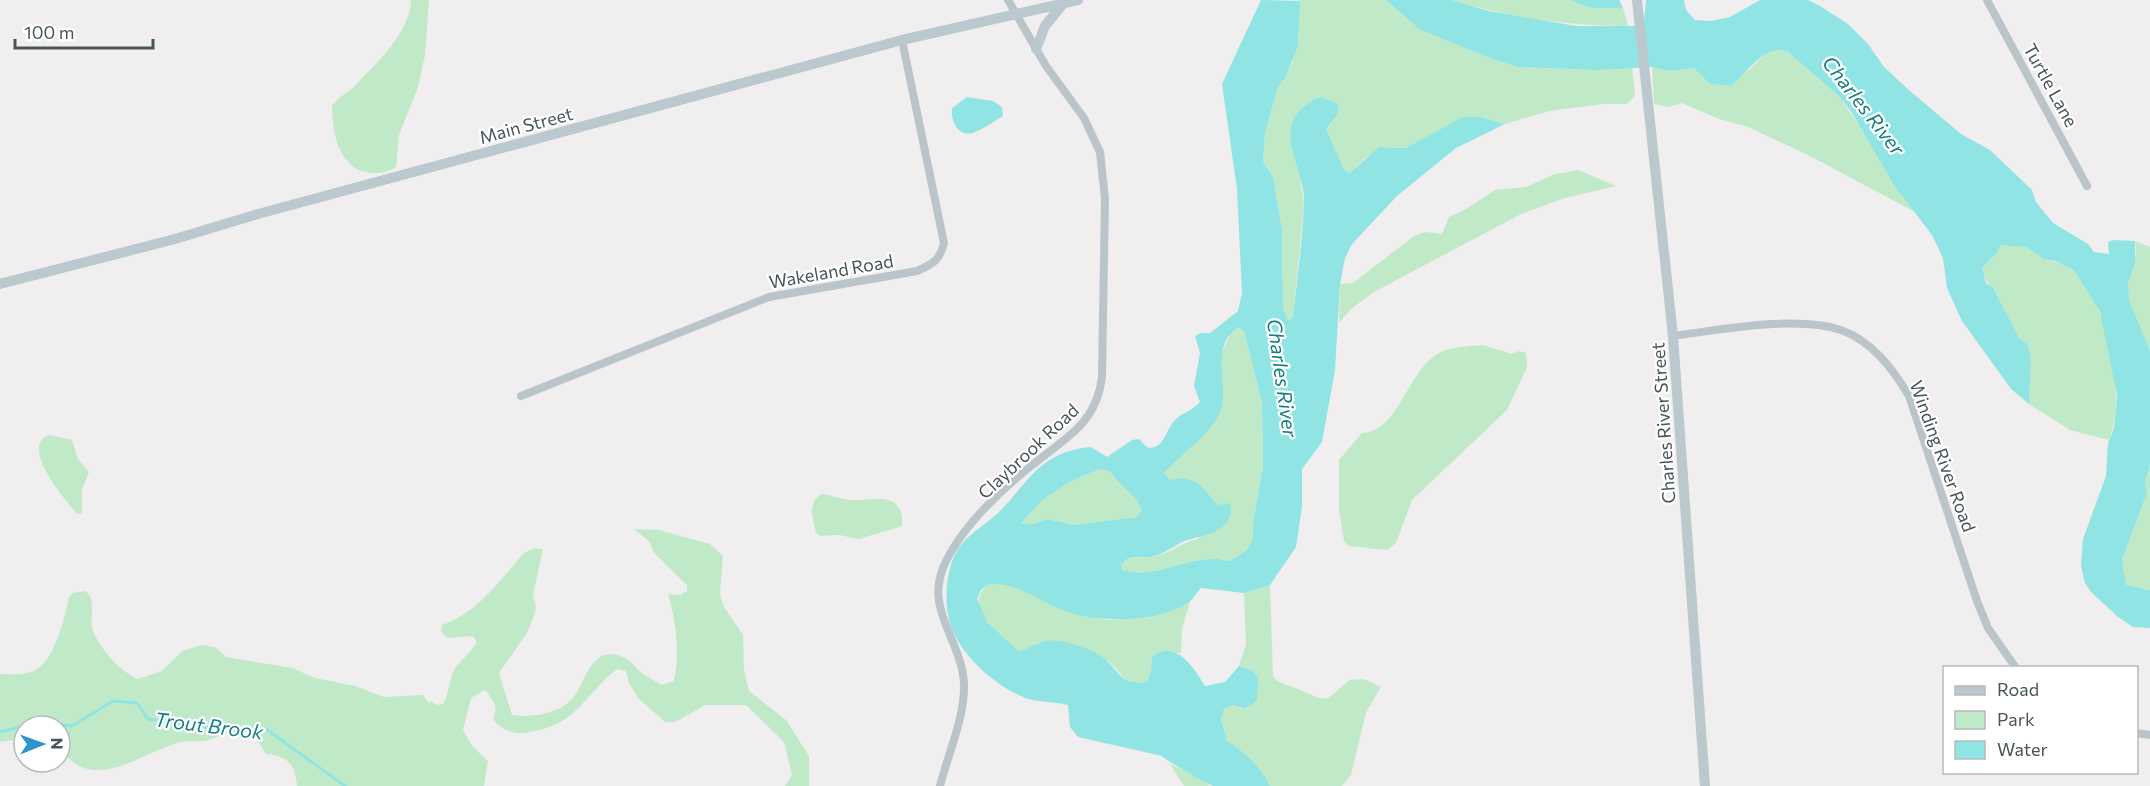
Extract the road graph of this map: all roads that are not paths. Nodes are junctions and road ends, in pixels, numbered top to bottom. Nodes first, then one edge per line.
1 (1008, 0) edge
2 (1078, 0) edge
3 (1637, 0) edge
4 (1987, 0) edge
5 (1062, 5) junction
6 (1014, 13) junction
7 (902, 40) junction
8 (1036, 49) junction
9 (2087, 186) dead end
10 (0, 284) edge
11 (1673, 336) junction
12 (521, 396) dead end
13 (2015, 666) edge
14 (940, 786) edge
15 (1706, 786) edge

1 - 6 street, Claybrook Road
2 - 5 street, Main Street
3 - 11 street, Charles River Street
4 - 9 street, Turtle Lane
5 - 6 street, Main Street
5 - 8 street
6 - 7 street, Main Street
6 - 8 street, Claybrook Road
7 - 10 street, Main Street
7 - 12 street, Wakeland Road
8 - 14 street, Claybrook Road
11 - 13 street, Winding River Road
11 - 15 street, Charles River Street

